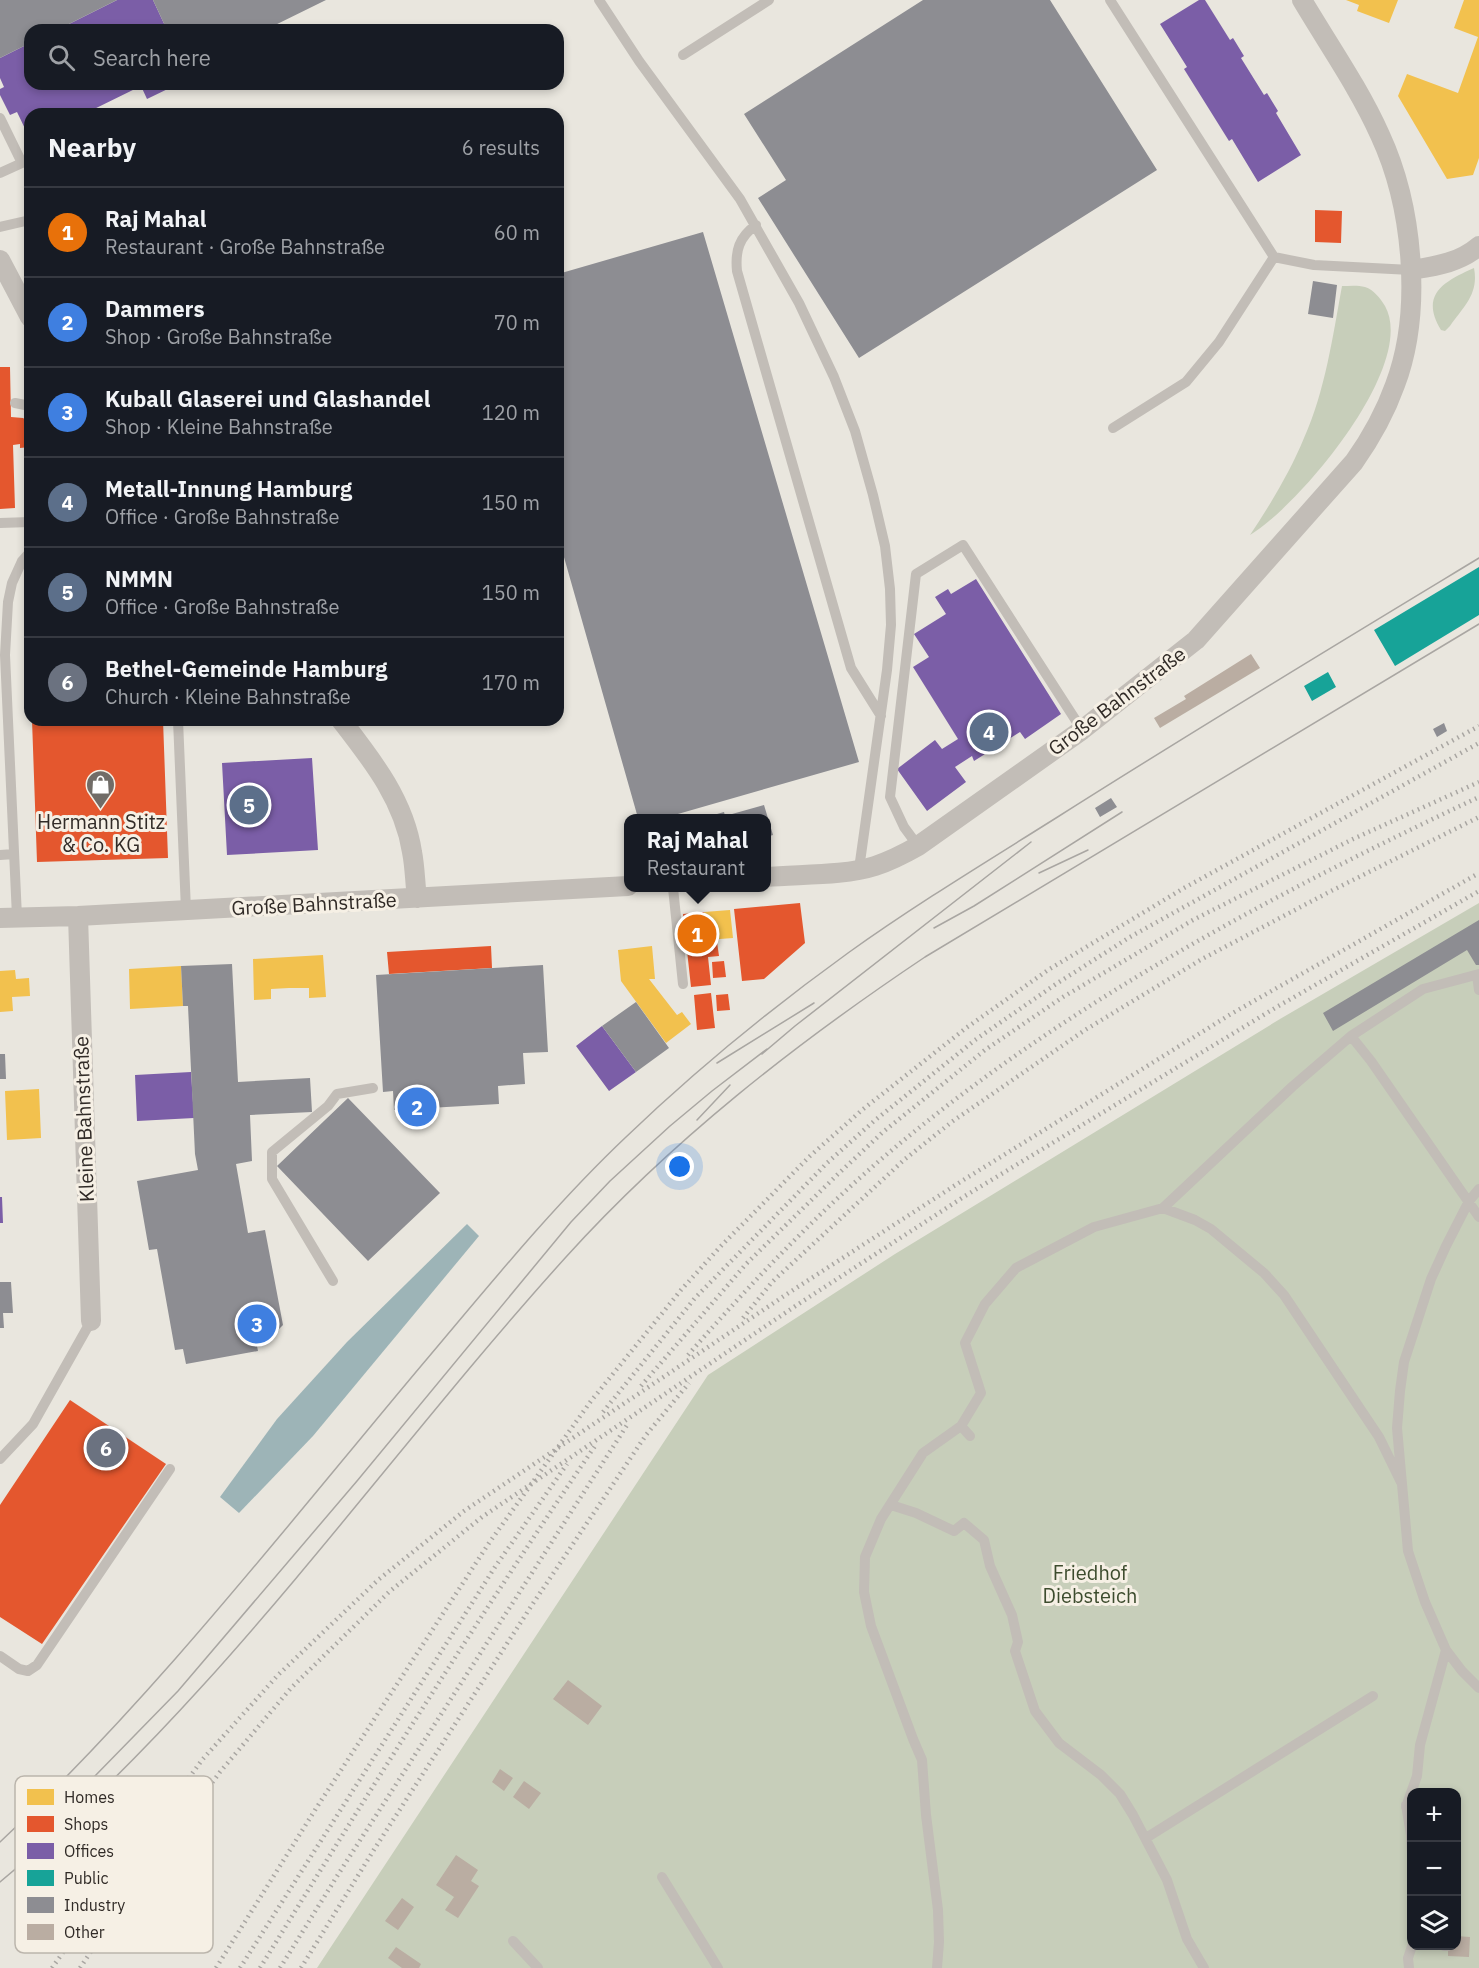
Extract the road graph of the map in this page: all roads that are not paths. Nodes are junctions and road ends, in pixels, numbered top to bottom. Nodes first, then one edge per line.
1 (599, 0) edge
2 (769, 0) edge
3 (1110, 0) edge
4 (1302, 0) edge
5 (683, 56) dead end
6 (0, 118) edge
7 (0, 173) edge
8 (24, 221) edge
9 (756, 225) junction
10 (0, 227) edge
11 (1478, 248) edge
12 (1274, 257) junction
13 (0, 260) edge
14 (1411, 270) junction
15 (24, 306) edge
16 (15, 403) dead end
17 (24, 405) edge
18 (1113, 428) dead end
19 (24, 522) edge
20 (0, 523) edge
21 (24, 559) edge
22 (881, 716) junction
23 (178, 726) edge
24 (346, 726) edge
25 (1082, 730) junction
26 (918, 846) junction
27 (14, 854) junction
28 (0, 855) edge
29 (859, 869) junction
30 (771, 877) edge
31 (624, 886) edge
32 (673, 892) edge
33 (417, 898) junction
34 (186, 910) junction
35 (78, 916) junction
36 (9, 918) edge
37 (1478, 975) edge
38 (683, 984) dead end
39 (1479, 990) edge
40 (1351, 1036) junction
41 (373, 1088) dead end
42 (1479, 1189) edge
43 (1469, 1201) junction
44 (1163, 1208) junction
45 (1479, 1217) edge
46 (333, 1281) dead end
47 (91, 1321) joint
48 (961, 1426) junction
49 (970, 1436) dead end
50 (0, 1459) edge
51 (170, 1469) dead end
52 (1401, 1482) junction
53 (891, 1505) junction
54 (1446, 1650) junction
55 (0, 1656) edge
56 (1479, 1688) edge
57 (1373, 1696) dead end
58 (1146, 1838) junction
59 (1411, 1842) edge
60 (662, 1877) dead end
61 (513, 1941) dead end
62 (1411, 1950) edge
63 (538, 1968) edge
64 (718, 1968) edge
65 (937, 1968) edge
66 (1204, 1968) edge
67 (1409, 1968) edge

1 - 9 lane
2 - 5 lane
3 - 12 lane
4 - 14 street, Große Bahnstraße
6 - 7 lane
8 - 10 lane
9 - 22 lane
9 - 22 lane
11 - 14 street
12 - 14 lane
12 - 18 lane
13 - 15 street
14 - 25 street, Große Bahnstraße
16 - 17 lane
19 - 20 lane
21 - 27 lane
22 - 29 lane
23 - 34 lane
24 - 33 street
25 - 26 street, Große Bahnstraße
25 - 26 lane
26 - 29 street, Große Bahnstraße
27 - 28 lane
27 - 36 lane
29 - 30 street, Große Bahnstraße
31 - 33 street, Große Bahnstraße
32 - 38 lane
33 - 34 street, Große Bahnstraße
34 - 35 street, Große Bahnstraße
35 - 36 street, Große Bahnstraße
35 - 47 street, Kleine Bahnstraße
37 - 39 lane
37 - 40 lane
40 - 43 lane
40 - 44 lane
41 - 46 lane
42 - 43 lane
43 - 45 lane
43 - 52 lane
44 - 48 lane
44 - 52 lane
47 - 50 lane
48 - 49 lane
48 - 53 lane
51 - 55 lane
52 - 54 lane
53 - 58 lane
53 - 65 lane
54 - 56 lane
54 - 59 lane
57 - 58 lane
58 - 66 lane
60 - 64 lane
61 - 63 lane
62 - 67 lane

